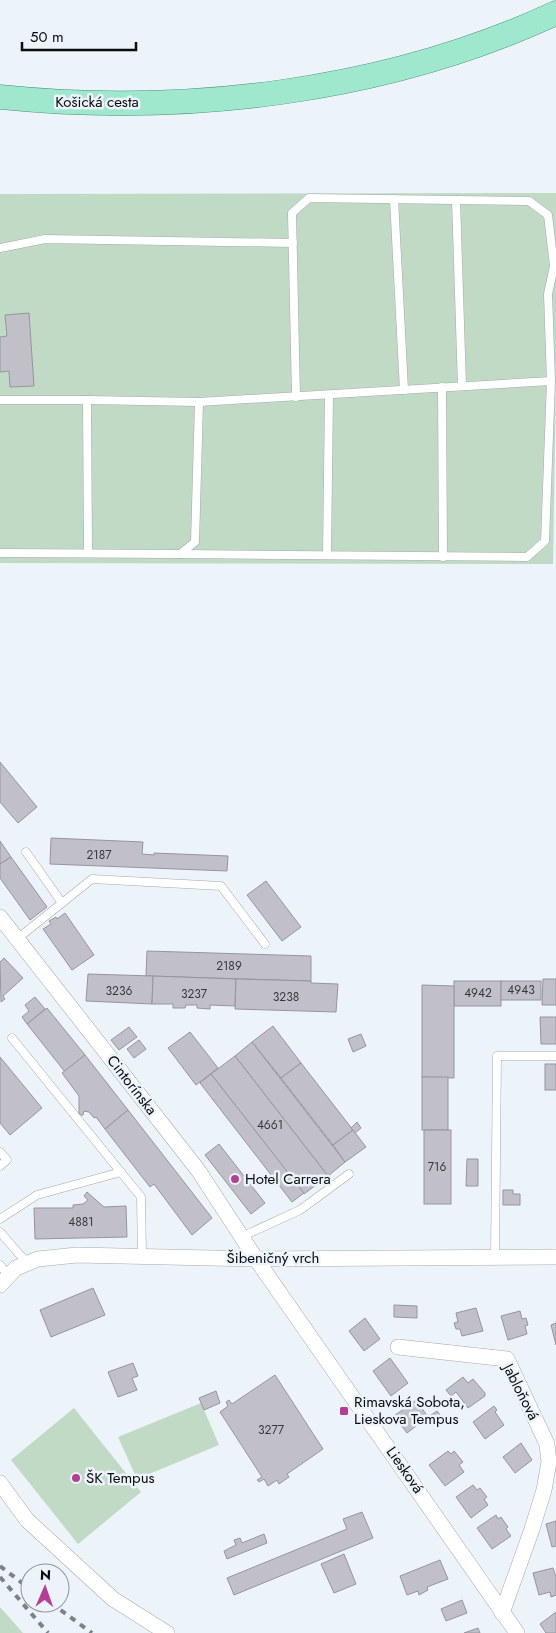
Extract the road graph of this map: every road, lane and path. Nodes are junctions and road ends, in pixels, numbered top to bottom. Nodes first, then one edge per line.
1 (556, 13) edge
2 (0, 98) edge
3 (394, 199) junction
4 (456, 200) junction
5 (293, 242) junction
6 (0, 248) edge
7 (550, 381) junction
8 (462, 386) junction
9 (442, 387) junction
10 (404, 390) junction
11 (329, 395) junction
12 (296, 397) junction
13 (0, 400) edge
14 (87, 400) junction
15 (199, 402) junction
16 (0, 553) edge
17 (88, 553) junction
18 (180, 554) junction
19 (327, 555) junction
20 (443, 557) junction
21 (26, 852) dead end
22 (62, 903) junction
23 (0, 917) edge
24 (17, 939) junction
25 (265, 944) dead end
26 (12, 1038) dead end
27 (556, 1056) edge
28 (0, 1152) edge
29 (0, 1166) edge
30 (121, 1172) junction
31 (349, 1174) dead end
32 (0, 1219) edge
33 (0, 1232) edge
34 (242, 1237) junction
35 (142, 1256) junction
36 (495, 1257) junction
37 (556, 1257) edge
38 (256, 1259) junction
39 (27, 1263) junction
40 (3, 1275) edge
41 (398, 1347) dead end
42 (0, 1483) edge
43 (502, 1613) junction
44 (167, 1633) edge
45 (517, 1633) edge

1 - 2 main road, Košická cesta
3 - 4 lane
3 - 5 lane
3 - 10 lane
4 - 7 lane
4 - 8 lane
5 - 6 lane
5 - 12 lane
7 - 8 lane
7 - 20 lane
8 - 9 lane
9 - 10 lane
9 - 20 lane
10 - 11 lane
11 - 12 lane
11 - 19 lane
12 - 15 lane
13 - 14 lane
14 - 15 lane
14 - 17 lane
15 - 18 lane
16 - 17 lane
17 - 18 lane
18 - 19 lane
19 - 20 lane
21 - 22 lane
22 - 24 lane
22 - 25 lane
23 - 24 street, Cintorínska
24 - 34 street, Cintorínska
26 - 30 lane
27 - 36 lane
28 - 29 lane
30 - 32 lane
30 - 35 lane
31 - 34 lane
33 - 39 lane
34 - 38 street, Cintorínska
35 - 38 street, Šibeničný vrch
35 - 39 street, Šibeničný vrch
36 - 37 street, Šibeničný vrch
36 - 38 street, Šibeničný vrch
38 - 43 street, Liesková
39 - 40 street, Šibeničný vrch
41 - 43 street, Jabloňová
42 - 44 street
43 - 45 street, Liesková

